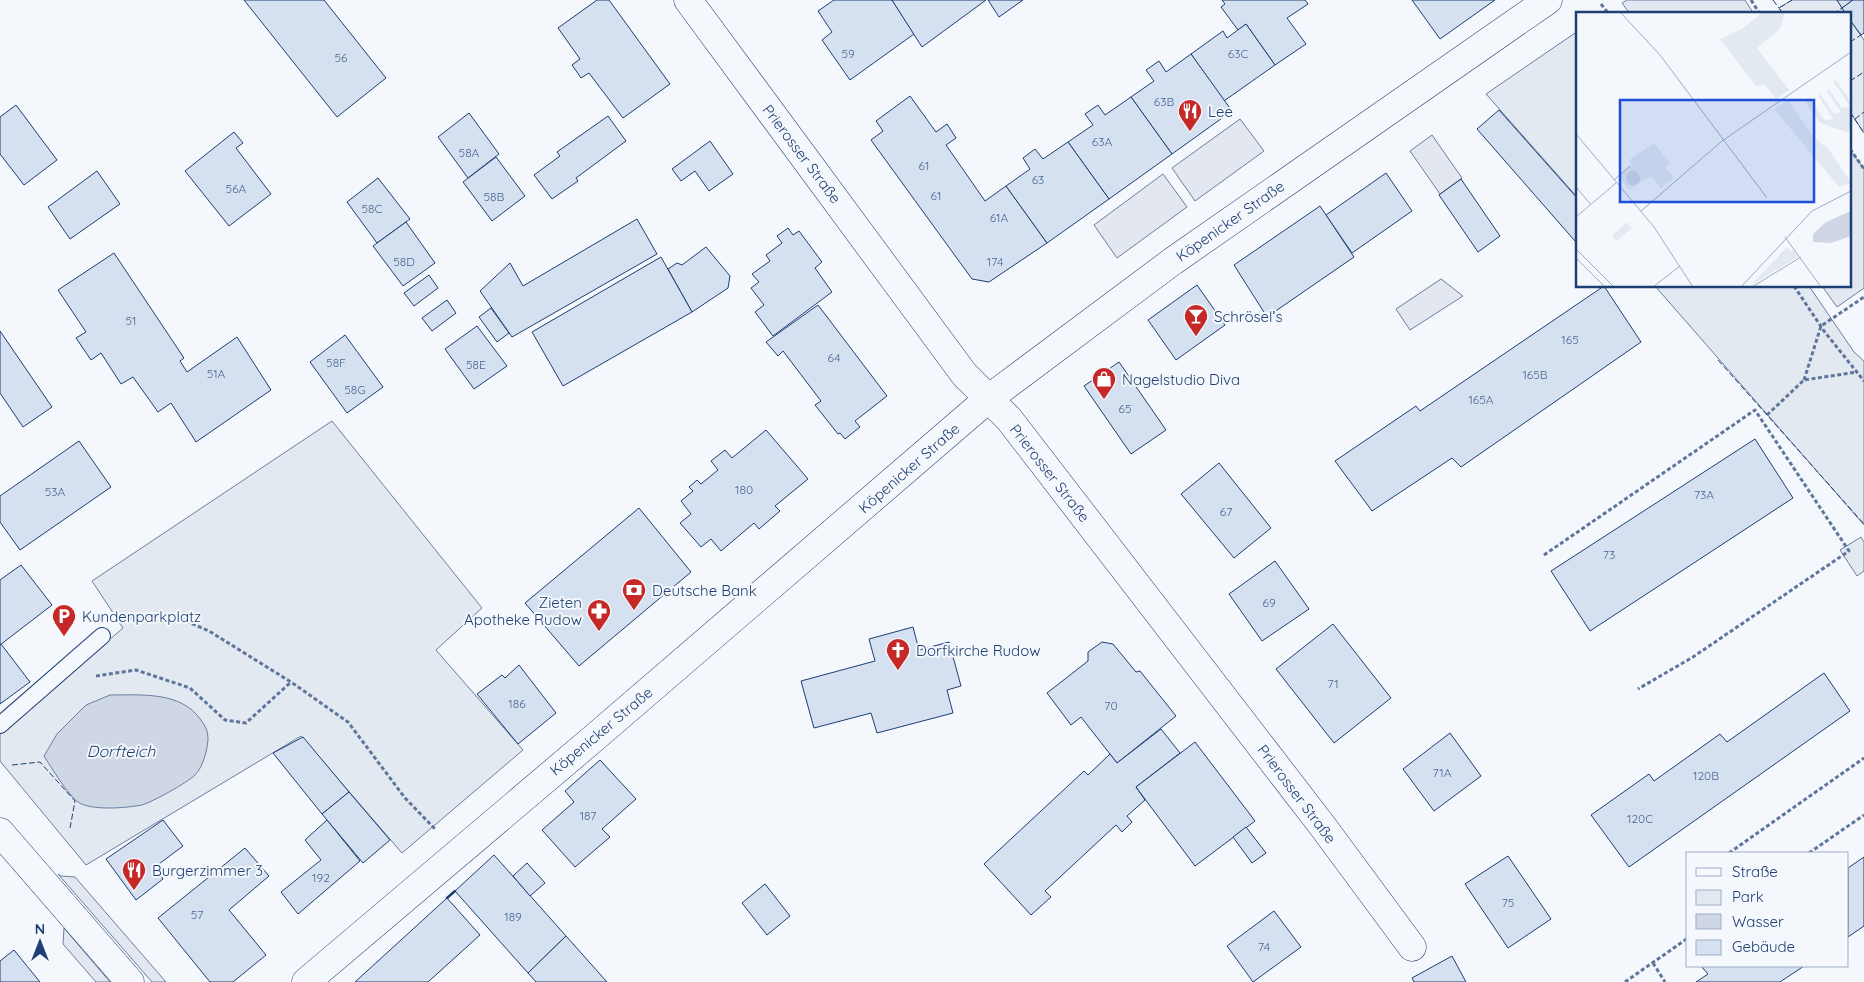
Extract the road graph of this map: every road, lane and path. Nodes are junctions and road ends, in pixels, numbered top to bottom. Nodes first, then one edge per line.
1 (688, 0) edge
2 (1548, 0) edge
3 (1751, 0) edge
4 (1601, 4) dead end
5 (1607, 12) edge
6 (1759, 12) edge
7 (1852, 151) edge
8 (1864, 169) edge
9 (1795, 288) edge
10 (1864, 297) edge
11 (1821, 326) junction
12 (1856, 372) junction
13 (1804, 380) junction
14 (1864, 381) edge
15 (988, 398) junction
16 (1767, 415) dead end
17 (1544, 555) dead end
18 (102, 636) joint
19 (71, 664) junction
20 (291, 682) junction
21 (1638, 689) dead end
22 (0, 725) edge
23 (1864, 758) edge
24 (1864, 815) edge
25 (0, 832) edge
26 (438, 833) dead end
27 (1730, 852) edge
28 (1814, 852) edge
29 (1686, 939) edge
30 (1412, 947) dead end
31 (1652, 962) junction
32 (130, 982) edge
33 (306, 982) edge
34 (1625, 982) edge
35 (1665, 982) edge

1 - 15 street, Prierosser Straße
2 - 15 street, Köpenicker Straße
3 - 6 path
4 - 5 path
7 - 8 path
9 - 11 path
10 - 11 path
11 - 12 path
11 - 13 path
12 - 13 path
12 - 14 path
13 - 16 path
15 - 30 street, Prierosser Straße
15 - 33 street, Köpenicker Straße
17 - 21 path
18 - 19 lane
18 - 20 path
19 - 20 path
19 - 22 lane
20 - 26 path
23 - 27 path
24 - 28 path
25 - 32 street
29 - 31 path
31 - 34 path
31 - 35 path

